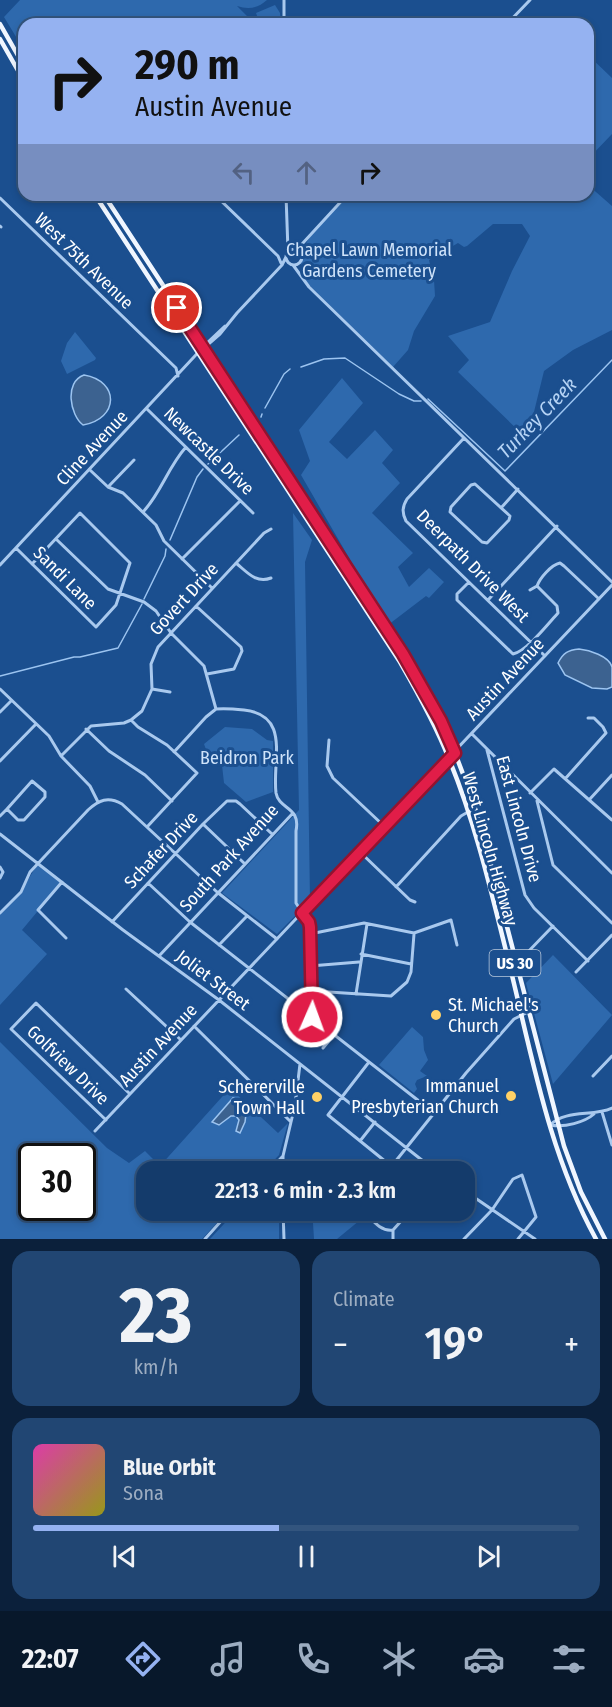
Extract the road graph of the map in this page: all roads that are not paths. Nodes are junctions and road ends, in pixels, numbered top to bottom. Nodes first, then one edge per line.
1 (284, 0) edge
2 (530, 0) edge
3 (284, 18) edge
4 (513, 18) edge
5 (0, 24) edge
6 (0, 39) edge
7 (18, 56) edge
8 (18, 70) edge
9 (0, 198) edge
10 (98, 201) edge
11 (108, 201) edge
12 (221, 201) edge
13 (286, 201) edge
14 (341, 201) edge
15 (287, 236) junction
16 (302, 244) junction
17 (294, 249) junction
18 (288, 251) junction
19 (300, 253) junction
20 (278, 256) junction
21 (286, 257) junction
22 (299, 262) junction
23 (282, 265) junction
24 (292, 265) junction
25 (301, 276) junction
26 (204, 348) junction
27 (199, 354) junction
28 (176, 368) junction
29 (185, 369) junction
30 (178, 376) junction
31 (147, 409) junction
32 (464, 438) junction
33 (186, 447) junction
34 (134, 460) dead end
35 (90, 470) junction
36 (108, 487) junction
37 (519, 489) junction
38 (240, 500) junction
39 (501, 508) junction
40 (142, 512) junction
41 (253, 513) dead end
42 (557, 526) junction
43 (271, 529) dead end
44 (56, 539) junction
45 (16, 548) junction
46 (182, 559) junction
47 (236, 563) junction
48 (32, 564) junction
49 (0, 566) edge
50 (271, 578) dead end
51 (469, 582) junction
52 (612, 584) edge
53 (537, 586) junction
54 (212, 588) junction
55 (530, 590) dead end
56 (120, 593) junction
57 (599, 599) junction
58 (488, 600) junction
59 (196, 606) junction
60 (171, 633) junction
61 (531, 642) junction
62 (545, 656) junction
63 (207, 674) junction
64 (0, 689) edge
65 (152, 689) junction
66 (170, 692) dead end
67 (12, 701) junction
68 (216, 709) junction
69 (0, 712) edge
70 (588, 718) dead end
71 (131, 720) junction
72 (36, 724) junction
73 (86, 729) junction
74 (472, 734) junction
75 (329, 740) dead end
76 (487, 750) junction
77 (174, 752) junction
78 (455, 753) junction
79 (61, 756) junction
80 (449, 758) junction
81 (0, 761) edge
82 (612, 775) edge
83 (565, 779) junction
84 (530, 793) junction
85 (537, 800) junction
86 (589, 800) junction
87 (172, 801) junction
88 (98, 802) junction
89 (475, 808) junction
90 (7, 809) junction
91 (468, 812) junction
92 (293, 813) junction
93 (0, 816) edge
94 (612, 820) edge
95 (203, 824) junction
96 (384, 826) junction
97 (147, 827) junction
98 (0, 834) edge
99 (272, 834) junction
100 (360, 852) junction
101 (175, 854) junction
102 (38, 863) junction
103 (245, 864) junction
104 (0, 867) edge
105 (612, 873) edge
106 (0, 878) edge
107 (62, 882) junction
108 (148, 883) junction
109 (396, 887) junction
110 (217, 892) junction
111 (415, 903) dead end
112 (0, 913) edge
113 (302, 913) junction
114 (247, 916) junction
115 (112, 922) junction
116 (190, 922) junction
117 (612, 923) edge
118 (367, 924) junction
119 (553, 926) junction
120 (414, 933) junction
121 (310, 934) junction
122 (612, 935) edge
123 (66, 938) dead end
124 (277, 939) junction
125 (219, 945) junction
126 (457, 945) dead end
127 (361, 954) junction
128 (159, 956) junction
129 (515, 961) junction
130 (588, 961) junction
131 (360, 962) junction
132 (411, 964) junction
133 (509, 964) junction
134 (310, 966) junction
135 (249, 968) junction
136 (576, 972) dead end
137 (126, 989) dead end
138 (313, 991) junction
139 (356, 994) junction
140 (219, 1000) junction
141 (528, 1012) junction
142 (521, 1015) junction
143 (312, 1017) junction
144 (194, 1026) junction
145 (334, 1035) junction
146 (181, 1041) junction
147 (323, 1048) dead end
148 (612, 1056) edge
149 (369, 1062) junction
150 (300, 1064) junction
151 (593, 1076) dead end
152 (130, 1094) junction
153 (342, 1097) junction
154 (612, 1108) edge
155 (433, 1112) junction
156 (602, 1112) junction
157 (594, 1114) junction
158 (556, 1119) junction
159 (106, 1120) junction
160 (291, 1122) junction
161 (375, 1122) junction
162 (550, 1125) junction
163 (559, 1127) junction
164 (95, 1131) dead end
165 (360, 1141) junction
166 (612, 1145) edge
167 (406, 1147) junction
168 (283, 1156) junction
169 (278, 1161) edge
170 (283, 1161) edge
171 (386, 1161) edge
172 (396, 1161) edge
173 (423, 1161) edge
174 (475, 1198) edge
175 (492, 1210) junction
176 (221, 1221) edge
177 (283, 1221) edge
178 (374, 1221) edge
179 (401, 1221) edge
180 (393, 1230) junction
181 (525, 1232) junction
182 (205, 1239) edge
183 (284, 1239) edge
184 (393, 1239) edge
185 (464, 1239) edge
186 (518, 1239) edge
187 (535, 1239) edge
188 (596, 1239) edge
189 (605, 1239) edge

1 - 3 street
2 - 4 street
5 - 7 main road
6 - 8 main road
9 - 28 street, West 75th Avenue
10 - 27 main road, West Lincoln Highway / US 30
11 - 26 main road, West Lincoln Highway / US 30
12 - 20 street
13 - 15 street
14 - 16 street
15 - 17 street
15 - 18 street
16 - 17 street
16 - 19 street
17 - 18 street
17 - 19 street
18 - 21 street
19 - 22 street
20 - 21 street
20 - 23 street
21 - 23 street, Cline Avenue
21 - 24 street
22 - 24 street
22 - 25 street
23 - 24 street
23 - 26 street, Cline Avenue
24 - 25 street
25 - 32 street
26 - 27 street, Cline Avenue
26 - 78 main road, West Lincoln Highway / US 30
27 - 29 street, Cline Avenue
27 - 80 main road, West Lincoln Highway / US 30
28 - 29 street
28 - 30 street
29 - 30 street, Cline Avenue
30 - 31 street, Cline Avenue
31 - 33 street, Newcastle Drive
31 - 35 street, Cline Avenue
32 - 37 street
32 - 51 street, Deerpath Drive West
33 - 38 street, Newcastle Drive
33 - 40 street
34 - 36 street
35 - 36 street
35 - 45 street, Cline Avenue
36 - 40 street
37 - 39 street
37 - 42 street
38 - 41 street, Newcastle Drive
38 - 46 street
39 - 39 street
40 - 46 street
42 - 52 street
42 - 58 street
43 - 47 street, Govert Drive
44 - 48 street
44 - 56 street
44 - 56 street
45 - 48 street, Sandi Lane
45 - 49 street, Cline Avenue
46 - 54 street
47 - 50 street
47 - 54 street, Govert Drive
48 - 56 street, Sandi Lane
51 - 58 street, Deerpath Drive West
51 - 61 street
52 - 57 street, Austin Avenue
53 - 55 street
53 - 57 street
53 - 61 street
54 - 59 street, Govert Drive
56 - 60 street
57 - 62 street, Austin Avenue
58 - 61 street, Deerpath Drive West
59 - 60 street, Govert Drive
59 - 63 street
60 - 63 street
60 - 65 street, Govert Drive
61 - 62 street, Deerpath Drive West
62 - 74 street, Austin Avenue
63 - 68 street
64 - 67 street
65 - 66 street
65 - 71 street, Govert Drive
67 - 69 street
67 - 72 street
68 - 77 street
68 - 92 street, South Park Avenue
70 - 83 street
71 - 73 street
71 - 77 street
72 - 79 street
72 - 81 street
73 - 79 street
73 - 87 street
74 - 76 street
74 - 78 street, Austin Avenue
75 - 96 street
76 - 84 street
76 - 119 street, East Lincoln Drive
77 - 87 street
78 - 80 street, Austin Avenue
78 - 89 main road, West Lincoln Highway / US 30
79 - 88 street
80 - 91 main road, West Lincoln Highway / US 30
80 - 96 street, Austin Avenue
82 - 86 street
83 - 84 street
83 - 86 street
84 - 85 street
85 - 105 street
85 - 117 street
86 - 94 street
87 - 97 street
88 - 97 street
88 - 102 street
89 - 91 street
89 - 129 main road, West Lincoln Highway / US 30
90 - 90 street
90 - 93 street
91 - 109 street
91 - 133 main road, West Lincoln Highway / US 30
92 - 99 street, South Park Avenue
92 - 113 street
95 - 99 street, Schafer Drive
95 - 101 street, Schafer Drive
95 - 103 street
96 - 100 street, Austin Avenue
97 - 101 street
98 - 102 street, Joliet Street
99 - 103 street, South Park Avenue
100 - 109 street
100 - 113 street, Austin Avenue
101 - 108 street, Schafer Drive
101 - 110 street
102 - 107 street, Joliet Street
102 - 112 street
103 - 110 street, South Park Avenue
104 - 106 street
107 - 115 street, Joliet Street
107 - 123 street
108 - 115 street, Schafer Drive
108 - 116 street
109 - 111 street
110 - 114 street
110 - 116 street, South Park Avenue
113 - 121 street
113 - 124 street, Austin Avenue
114 - 124 street
114 - 125 street
115 - 128 street, Joliet Street
116 - 125 street
116 - 128 street, South Park Avenue
118 - 120 street
118 - 121 street
118 - 127 street
119 - 129 street
119 - 130 street
120 - 126 street
120 - 132 street
121 - 134 street
122 - 130 street
124 - 135 street, Austin Avenue
125 - 135 street
127 - 131 street
127 - 132 street
128 - 140 street, Joliet Street
129 - 133 street
129 - 141 main road, West Lincoln Highway / US 30
130 - 136 street
131 - 134 street
131 - 139 street
132 - 139 street
133 - 142 main road, West Lincoln Highway / US 30
134 - 138 street
135 - 140 street, Austin Avenue
135 - 143 street
137 - 146 street
138 - 139 street
138 - 143 street
140 - 144 street, Austin Avenue
140 - 150 street, Joliet Street
141 - 142 street
141 - 158 main road, West Lincoln Highway / US 30
142 - 155 street
142 - 162 main road, West Lincoln Highway / US 30
143 - 145 street
144 - 146 street, Austin Avenue
144 - 160 street
145 - 147 street
145 - 149 street
146 - 152 street, Austin Avenue
148 - 151 street
149 - 153 street
149 - 155 street
150 - 153 street, Joliet Street
150 - 160 street
152 - 159 street, Austin Avenue
152 - 159 street, Golfview Drive
153 - 161 street, Joliet Street
153 - 165 street
154 - 156 street
155 - 167 street
156 - 157 street
156 - 166 street
157 - 158 street
157 - 163 street
158 - 162 street
158 - 163 main road, West Lincoln Highway / US 30
159 - 164 street, Austin Avenue
160 - 168 street
161 - 165 street
161 - 167 street, Joliet Street
162 - 163 street
162 - 188 main road, West Lincoln Highway / US 30
163 - 189 main road, West Lincoln Highway / US 30
165 - 171 street
167 - 172 street
167 - 173 street, Joliet Street
168 - 169 street
168 - 170 street
174 - 175 street
175 - 181 street
175 - 181 street
175 - 185 street
176 - 182 street
177 - 183 street
178 - 180 street
179 - 180 street
180 - 184 street
181 - 186 street
181 - 187 street

